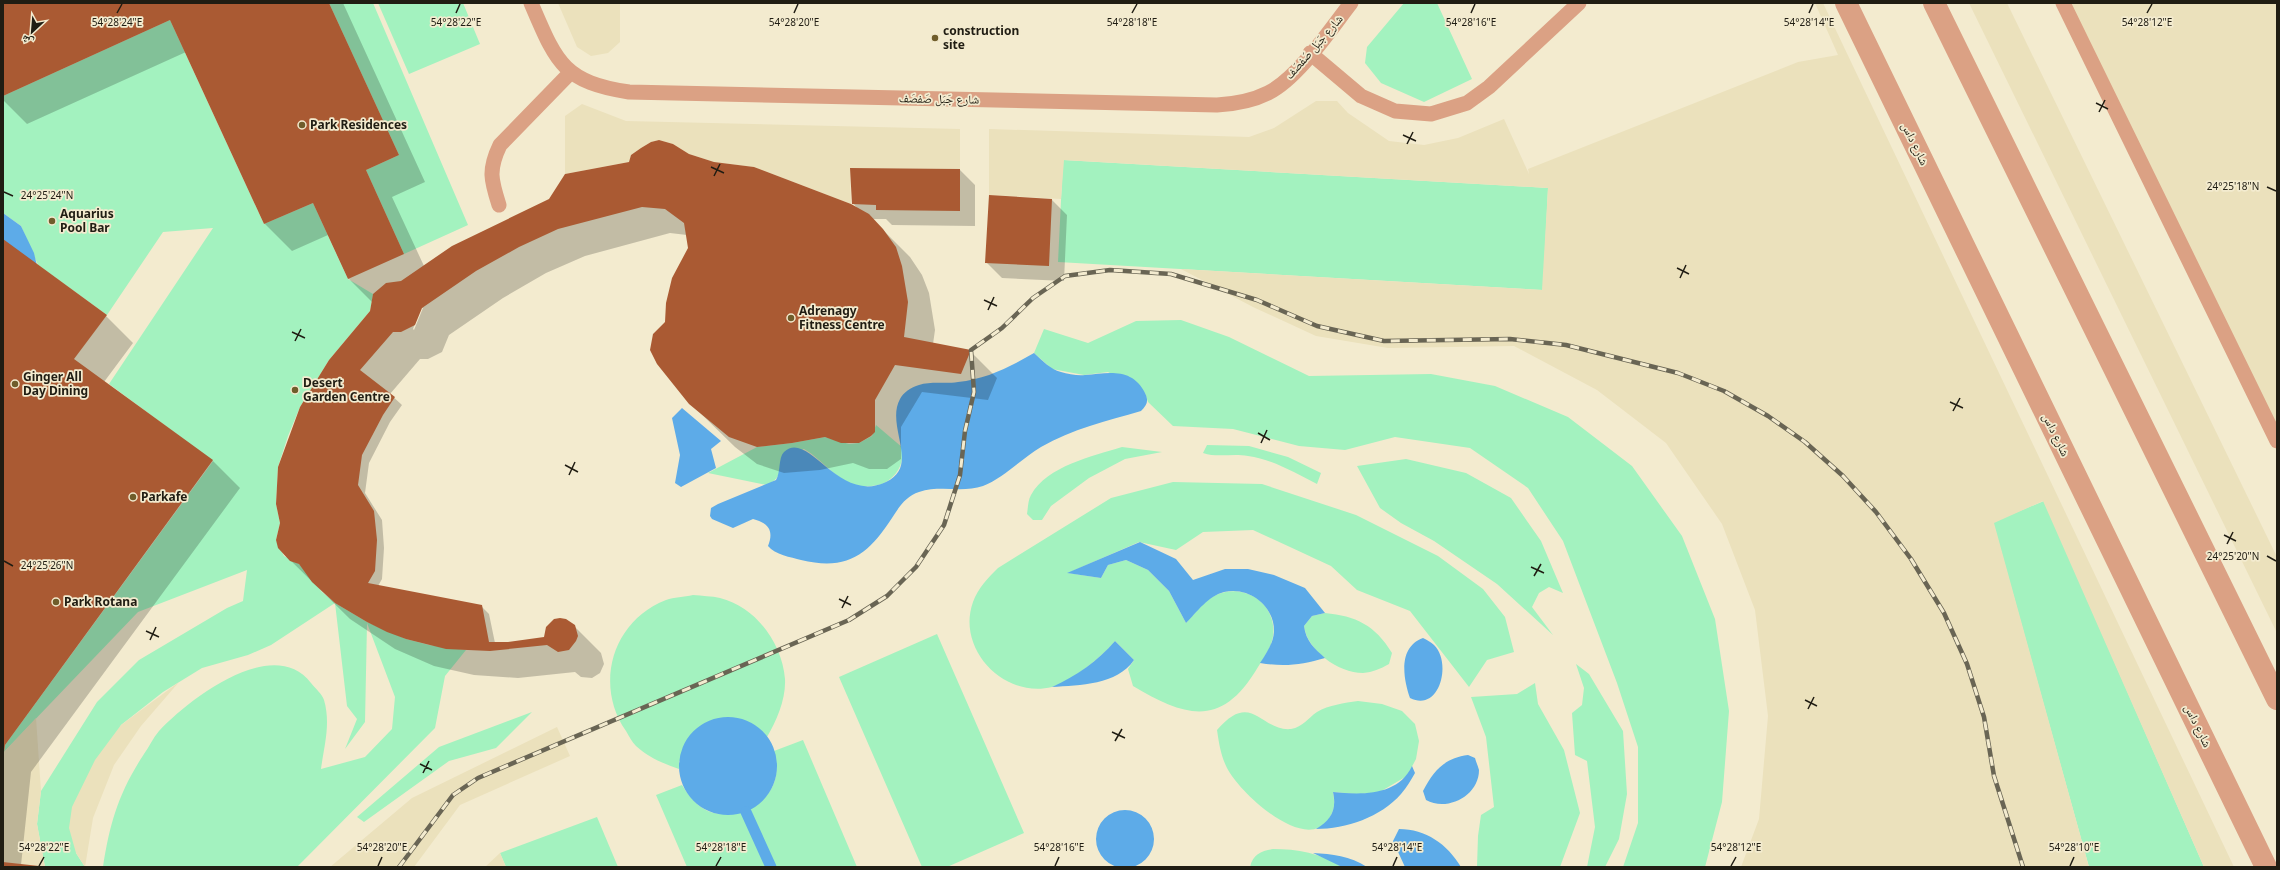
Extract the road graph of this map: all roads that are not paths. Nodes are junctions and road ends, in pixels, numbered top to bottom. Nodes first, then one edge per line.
1 (531, 3) edge
2 (1351, 3) edge
3 (1579, 3) edge
4 (1846, 3) edge
5 (1934, 3) edge
6 (2063, 3) edge
7 (1310, 53) junction
8 (571, 72) junction
9 (499, 205) dead end
10 (2277, 441) edge
11 (2277, 700) edge
12 (2266, 867) edge

1 - 8 lane, شارع جَبَل صَفصَف
2 - 7 lane, شارع جَبَل صَفصَف
3 - 7 lane
4 - 12 street, شارع داس
5 - 11 street
6 - 10 lane
7 - 8 lane, شارع جَبَل صَفصَف
8 - 9 lane

